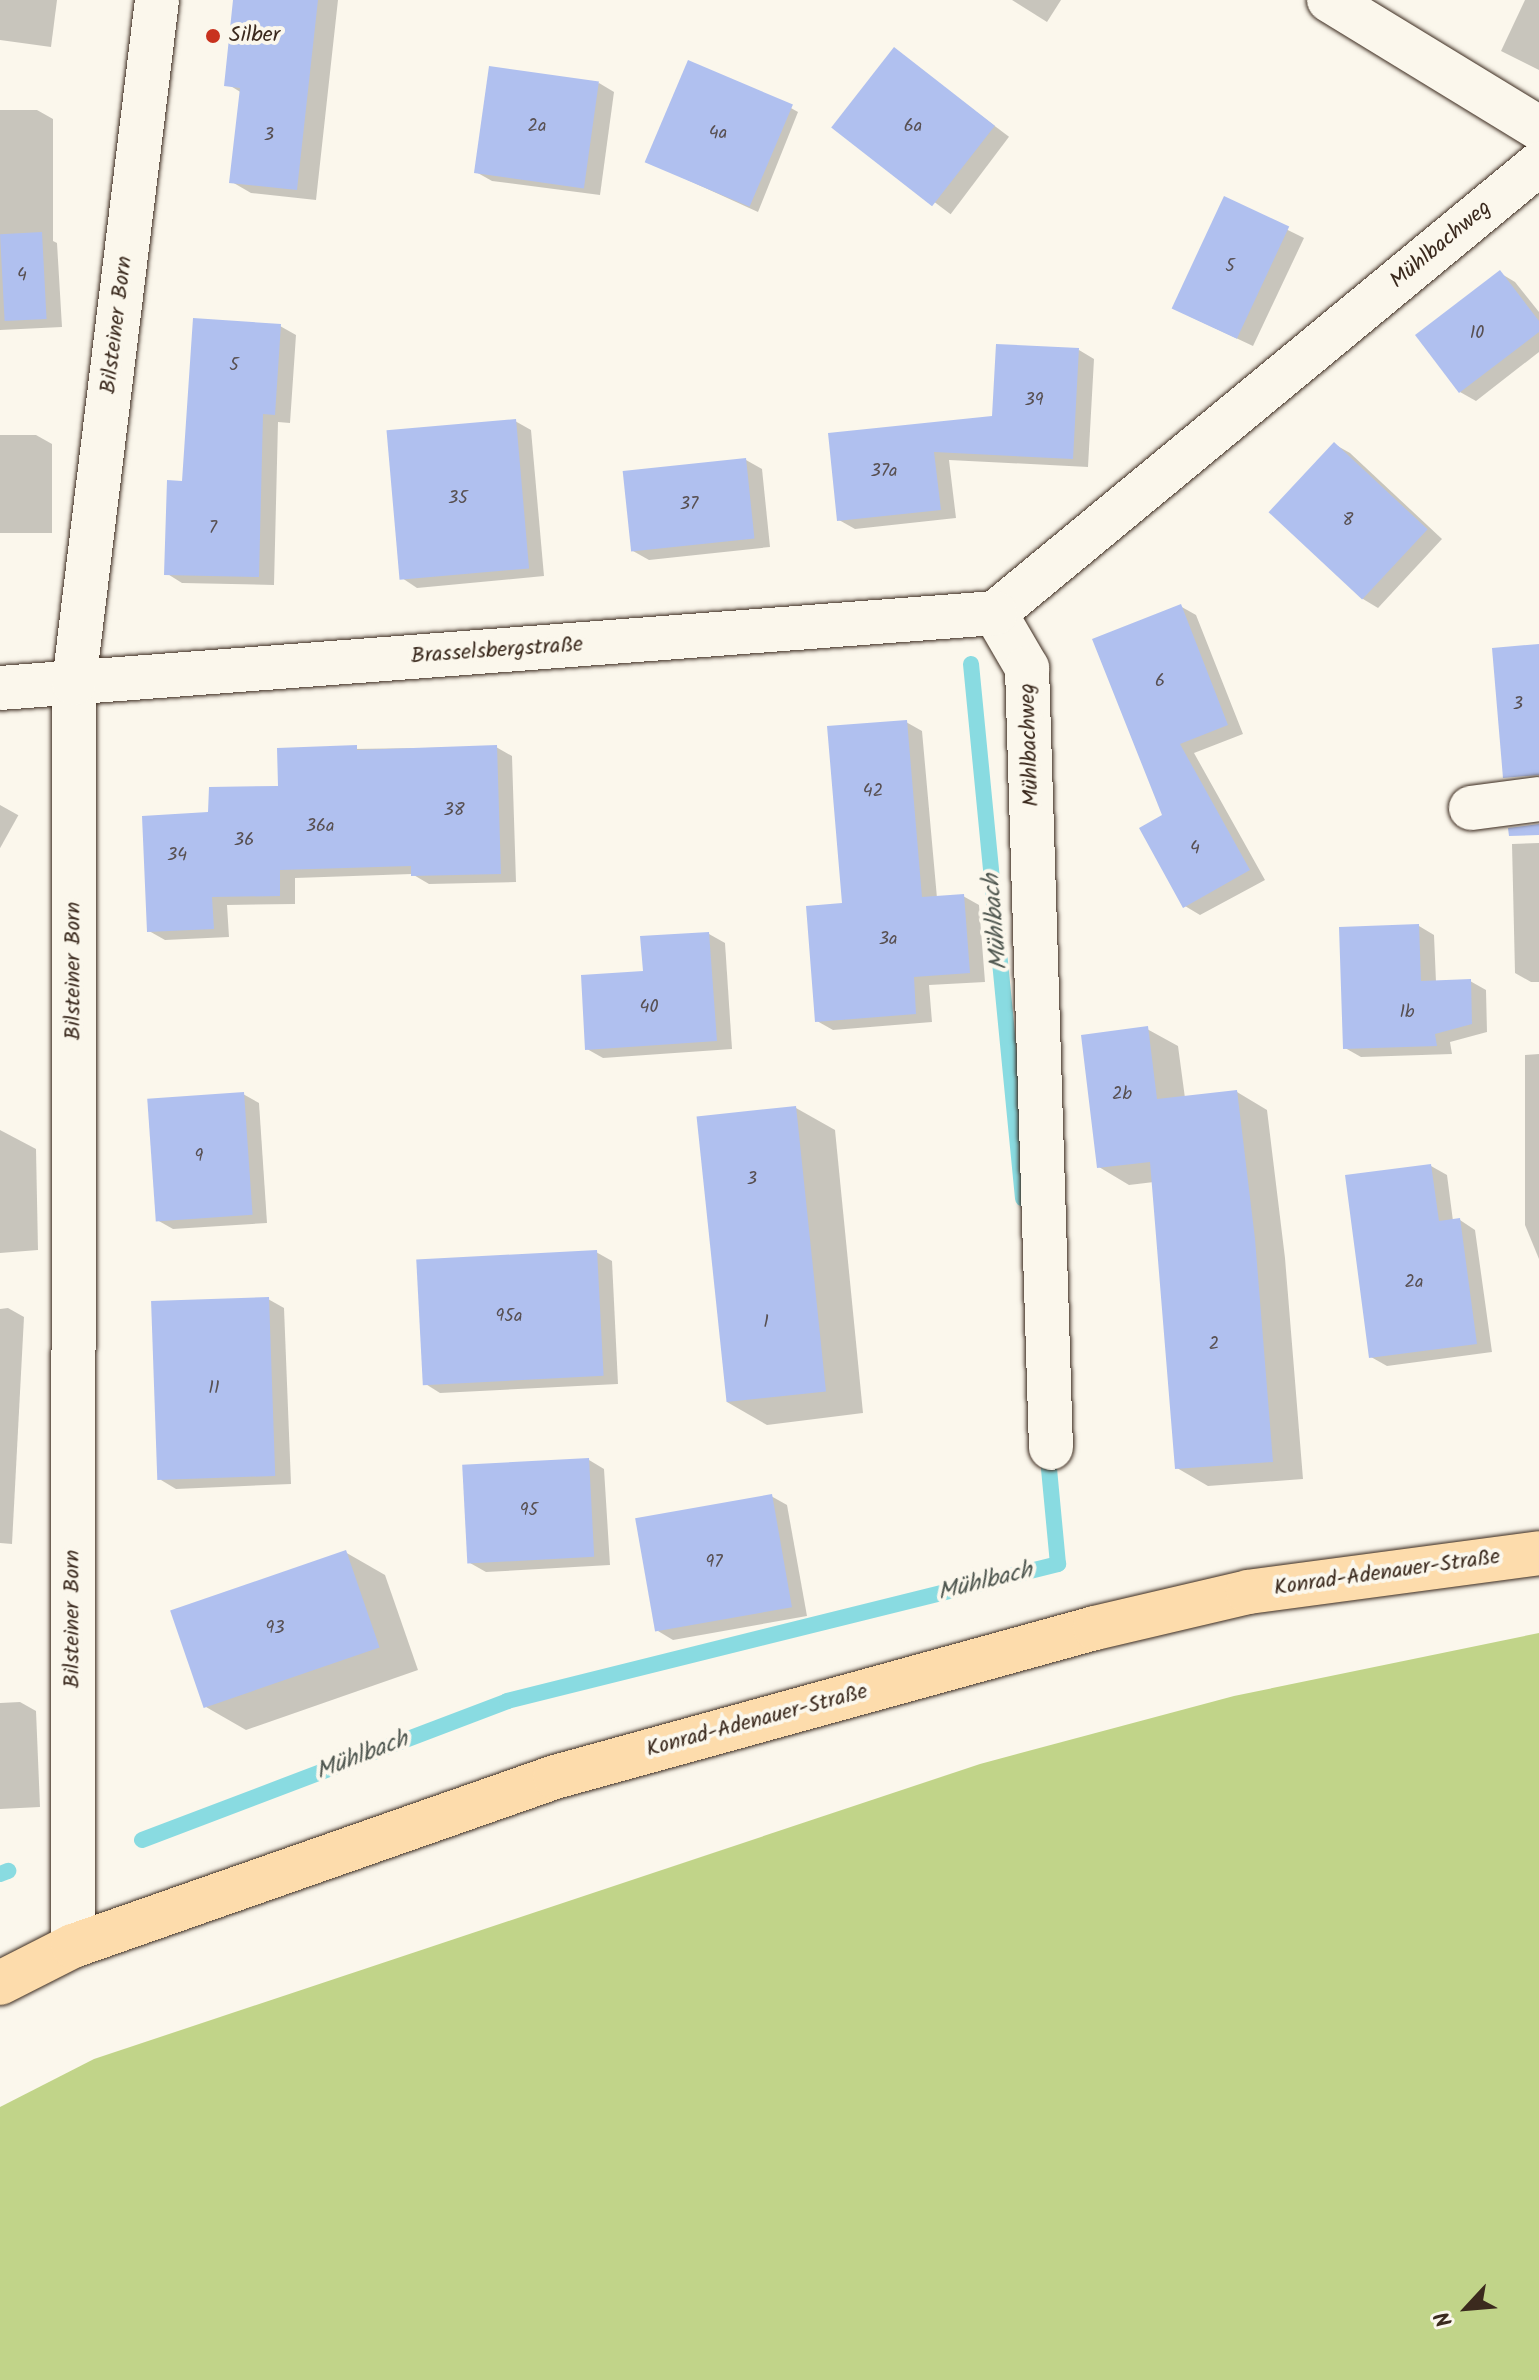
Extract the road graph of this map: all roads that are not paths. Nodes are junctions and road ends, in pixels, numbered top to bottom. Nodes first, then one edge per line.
1 (157, 0) edge
2 (1329, 0) edge
3 (1539, 128) edge
4 (1539, 164) edge
5 (995, 613) junction
6 (74, 683) junction
7 (0, 688) edge
8 (1539, 799) edge
9 (1471, 808) dead end
10 (1051, 1448) dead end
11 (1539, 1553) edge
12 (73, 1946) junction
13 (0, 1983) edge

1 - 6 street, Bilsteiner Born
2 - 3 street
4 - 5 street, Mühlbachweg
5 - 6 street, Brasselsbergstraße
5 - 10 street, Mühlbachweg
6 - 7 street, Brasselsbergstraße
6 - 12 street, Bilsteiner Born
8 - 9 street
11 - 12 main road, Konrad-Adenauer-Straße
12 - 13 main road, Konrad-Adenauer-Straße

